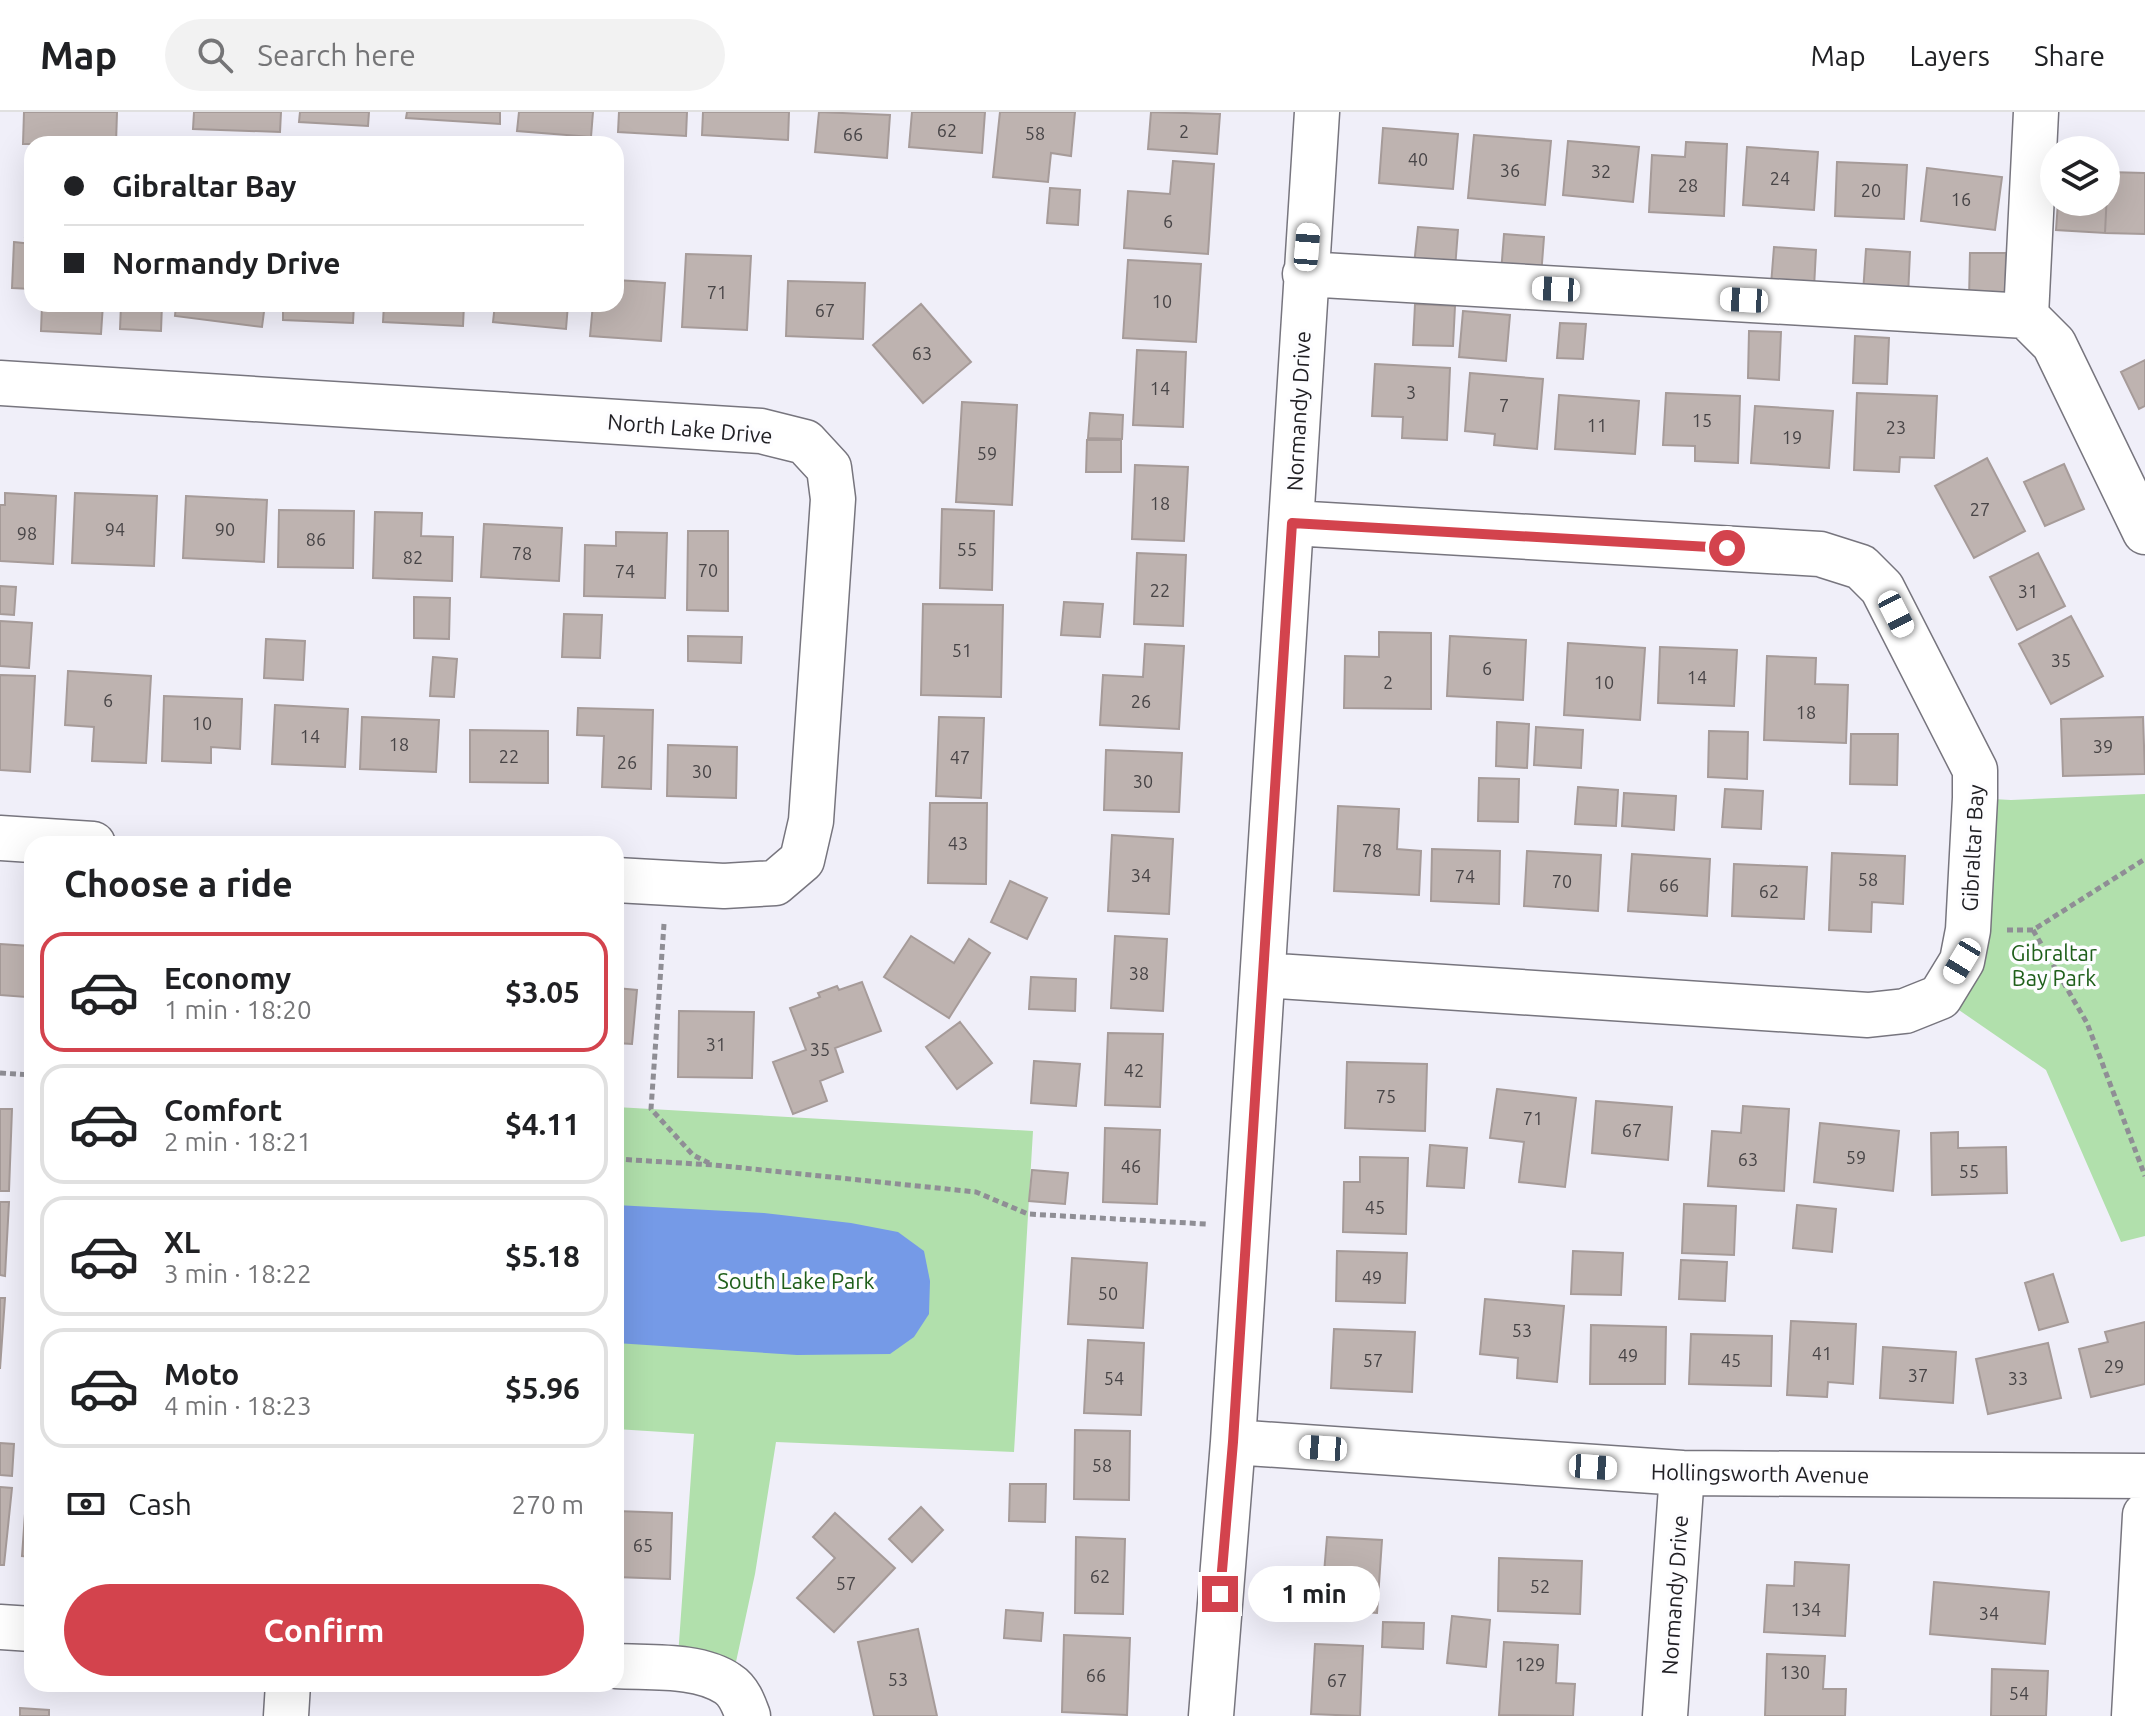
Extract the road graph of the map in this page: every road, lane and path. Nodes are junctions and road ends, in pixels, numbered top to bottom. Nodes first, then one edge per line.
1 (1317, 112) edge
2 (2036, 112) edge
3 (1305, 274) junction
4 (2026, 316) junction
5 (0, 383) edge
6 (1292, 523) junction
7 (2145, 532) edge
8 (0, 838) edge
9 (24, 840) edge
10 (2145, 859) edge
11 (624, 880) edge
12 (667, 883) junction
13 (1968, 930) junction
14 (2033, 930) junction
15 (1263, 975) junction
16 (0, 1073) edge
17 (24, 1074) edge
18 (624, 1159) edge
19 (714, 1165) junction
20 (2145, 1176) edge
21 (1247, 1227) junction
22 (1233, 1442) junction
23 (1682, 1473) junction
24 (2145, 1476) edge
25 (2145, 1515) edge
26 (0, 1627) edge
27 (24, 1628) edge
28 (624, 1667) edge
29 (288, 1692) edge
30 (286, 1716) edge
31 (748, 1716) edge
32 (1211, 1716) edge
33 (1665, 1716) edge
34 (2134, 1716) edge

1 - 3 street, Normandy Drive
2 - 4 street
3 - 4 street
3 - 6 street, Normandy Drive
4 - 7 street
5 - 12 street, North Lake Drive
6 - 13 street, Gibraltar Bay
6 - 15 street, Normandy Drive
8 - 9 street
10 - 14 path
11 - 12 street, North Lake Drive
12 - 19 path
13 - 14 path
13 - 15 street, Gibraltar Bay
14 - 20 path
15 - 21 street, Normandy Drive
16 - 17 path
18 - 19 path
19 - 21 path
21 - 22 street, Normandy Drive
22 - 23 street, Hollingsworth Avenue
22 - 32 street, Normandy Drive
23 - 24 street, Hollingsworth Avenue
23 - 33 street, Normandy Drive
25 - 34 street
26 - 27 street
28 - 31 street
29 - 30 street

